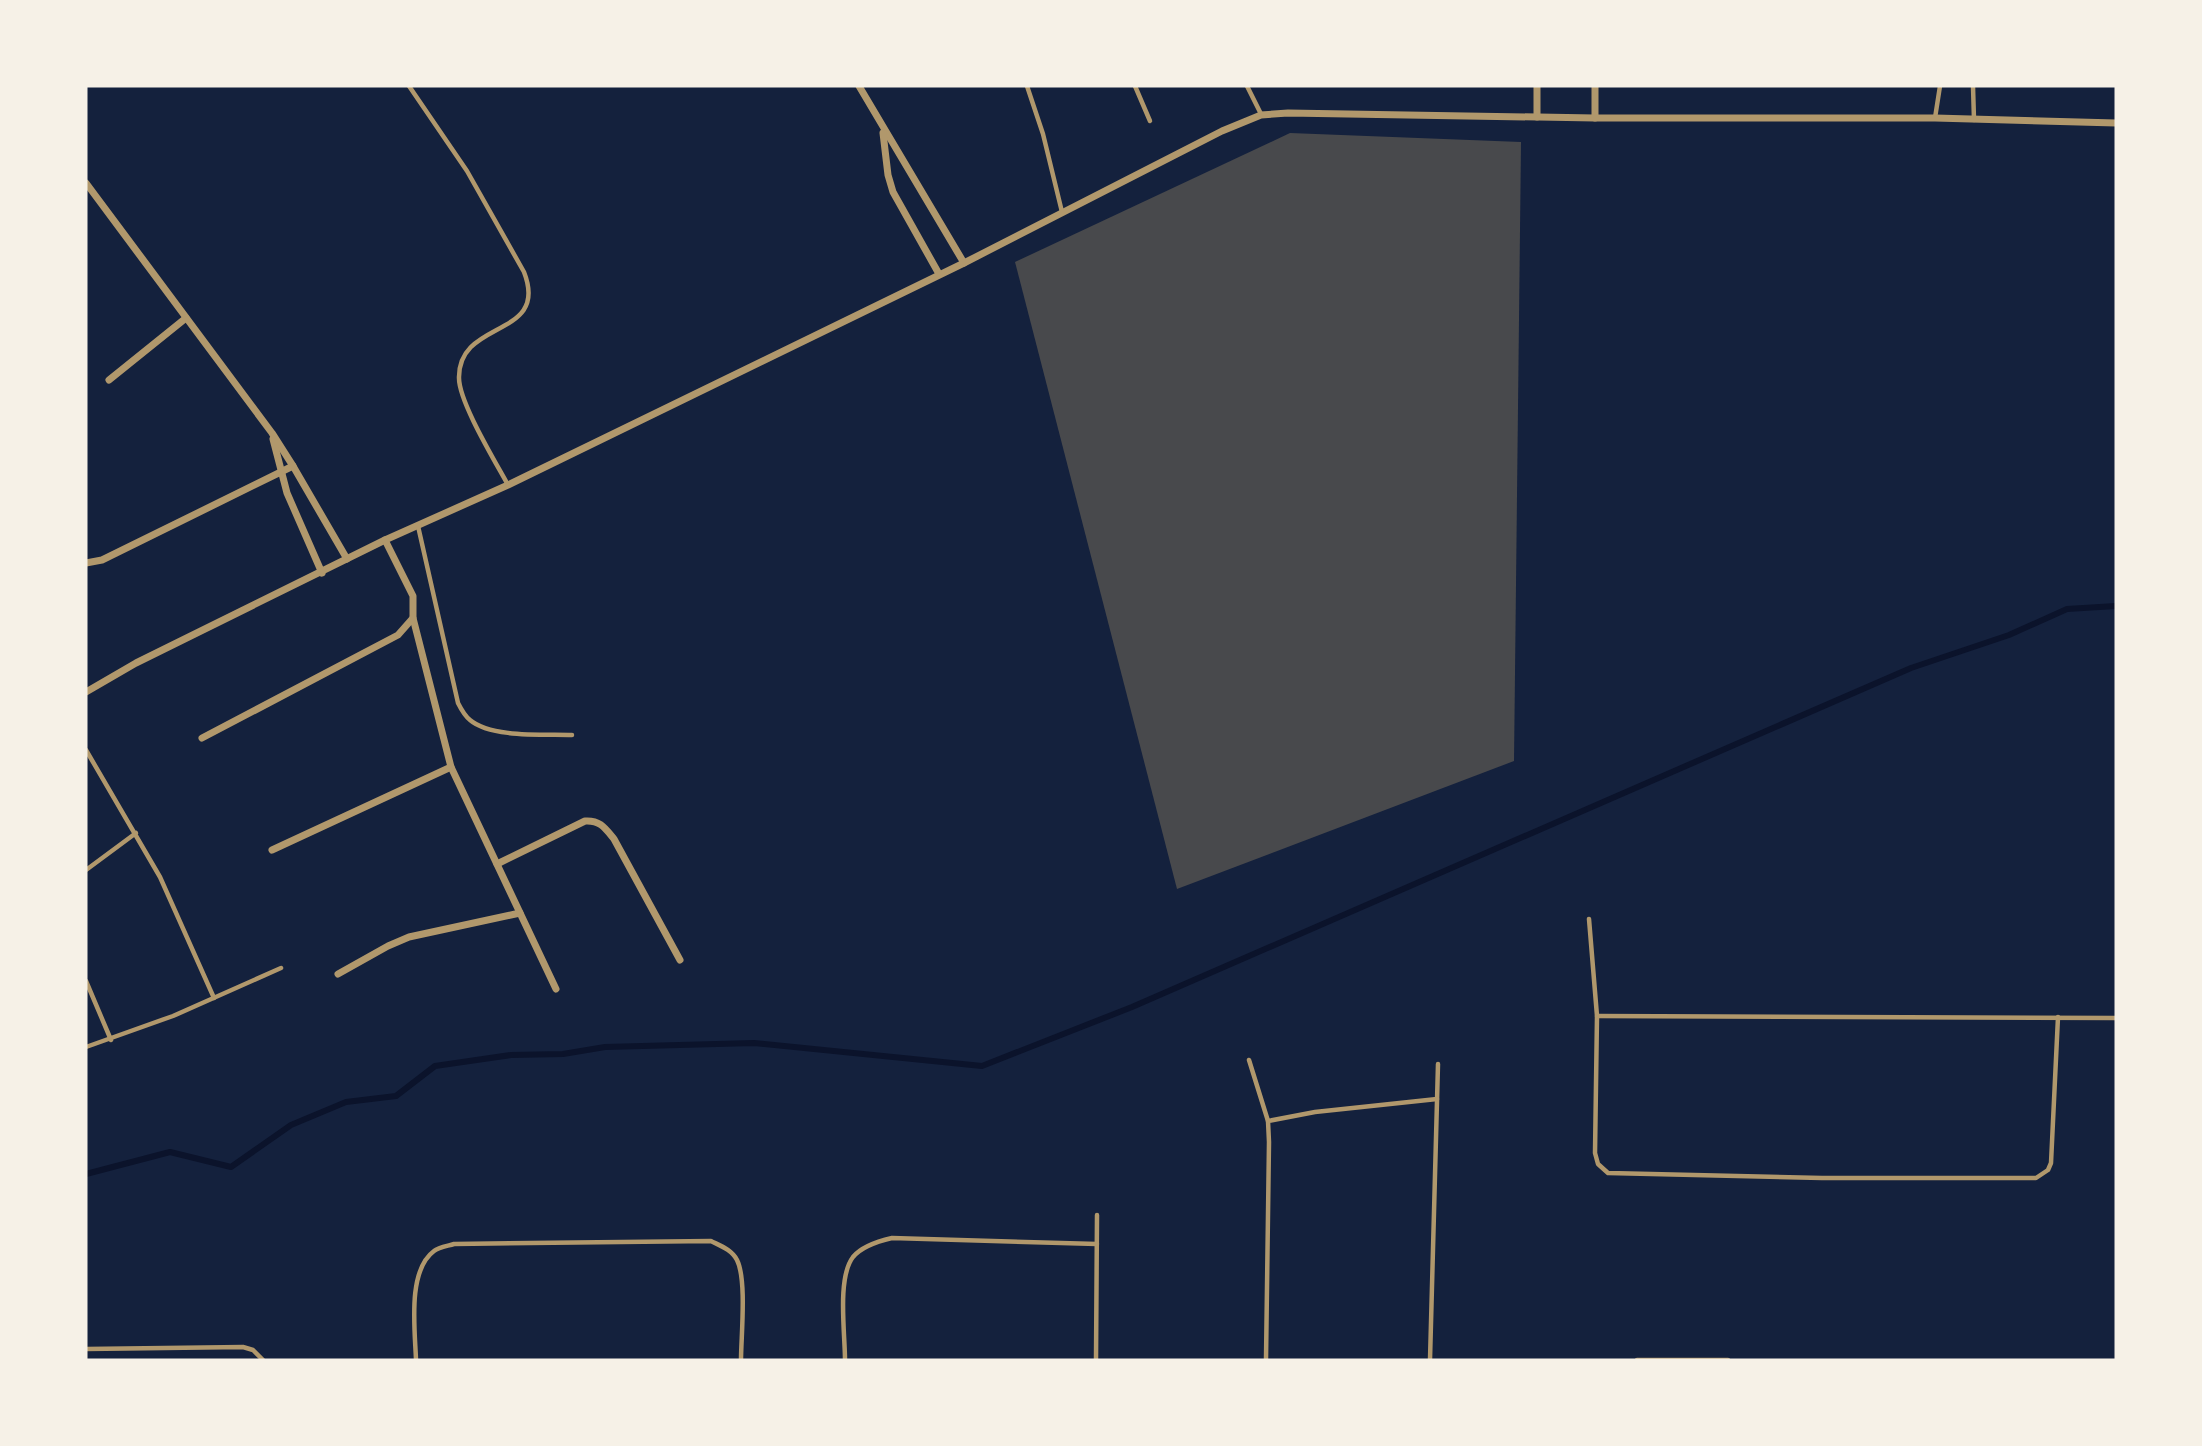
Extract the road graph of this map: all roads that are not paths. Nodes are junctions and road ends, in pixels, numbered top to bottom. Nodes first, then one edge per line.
1 (409, 86) edge
2 (859, 86) edge
3 (1027, 86) edge
4 (1135, 86) edge
5 (1247, 86) edge
6 (1537, 86) edge
7 (1595, 86) edge
8 (1940, 86) edge
9 (1973, 86) edge
10 (1261, 115) junction
11 (1537, 117) junction
12 (1595, 118) junction
13 (1935, 118) junction
14 (1974, 120) junction
15 (1150, 121) dead end
16 (2116, 123) edge
17 (882, 129) junction
18 (87, 189) edge
19 (1063, 212) junction
20 (964, 263) junction
21 (939, 274) junction
22 (186, 318) junction
23 (109, 380) dead end
24 (272, 433) junction
25 (293, 466) junction
26 (281, 472) junction
27 (508, 485) junction
28 (418, 526) junction
29 (386, 540) junction
30 (346, 559) junction
31 (86, 564) edge
32 (323, 573) junction
33 (413, 618) junction
34 (86, 692) edge
35 (572, 735) dead end
36 (202, 737) dead end
37 (86, 750) edge
38 (451, 767) junction
39 (136, 833) junction
40 (272, 850) dead end
41 (497, 864) junction
42 (86, 870) edge
43 (520, 913) junction
44 (1589, 919) dead end
45 (680, 960) dead end
46 (281, 968) dead end
47 (338, 974) dead end
48 (86, 981) edge
49 (556, 989) dead end
50 (214, 998) junction
51 (1597, 1016) junction
52 (2058, 1017) junction
53 (2116, 1018) edge
54 (111, 1040) junction
55 (86, 1048) edge
56 (1249, 1060) dead end
57 (1438, 1064) dead end
58 (1437, 1099) junction
59 (1268, 1121) junction
60 (1097, 1215) dead end
61 (1097, 1244) junction
62 (86, 1349) edge
63 (263, 1360) edge
64 (416, 1360) edge
65 (741, 1360) edge
66 (845, 1360) edge
67 (1096, 1360) edge
68 (1266, 1360) edge
69 (1430, 1360) edge
70 (1637, 1360) edge
71 (1728, 1360) edge

1 - 27 lane
2 - 17 street
3 - 19 lane
4 - 15 lane
5 - 10 lane
6 - 11 street
7 - 12 street
8 - 13 lane
9 - 14 lane
10 - 11 street
10 - 19 street
11 - 12 street
12 - 13 street
13 - 14 street
14 - 16 street
17 - 20 street
17 - 21 street
18 - 22 street
19 - 20 street
20 - 21 street
21 - 27 street
22 - 23 street
22 - 24 street
24 - 25 street
24 - 26 street
25 - 26 street
25 - 30 street
26 - 31 street
26 - 32 street
27 - 28 street
28 - 29 street
28 - 35 lane
29 - 30 street
29 - 33 street
30 - 32 street
32 - 34 street
33 - 36 street
33 - 38 street
37 - 39 lane
38 - 40 street
38 - 41 street
39 - 42 lane
39 - 50 lane
41 - 43 street
41 - 45 street
43 - 47 street
43 - 49 street
44 - 51 lane
46 - 50 lane
48 - 54 lane
50 - 54 lane
51 - 52 lane
51 - 52 lane
52 - 53 lane
54 - 55 lane
56 - 59 lane
57 - 58 lane
58 - 59 lane
58 - 69 lane
59 - 68 lane
60 - 61 lane
61 - 66 lane
61 - 67 lane
62 - 63 lane
64 - 65 lane
70 - 71 lane

